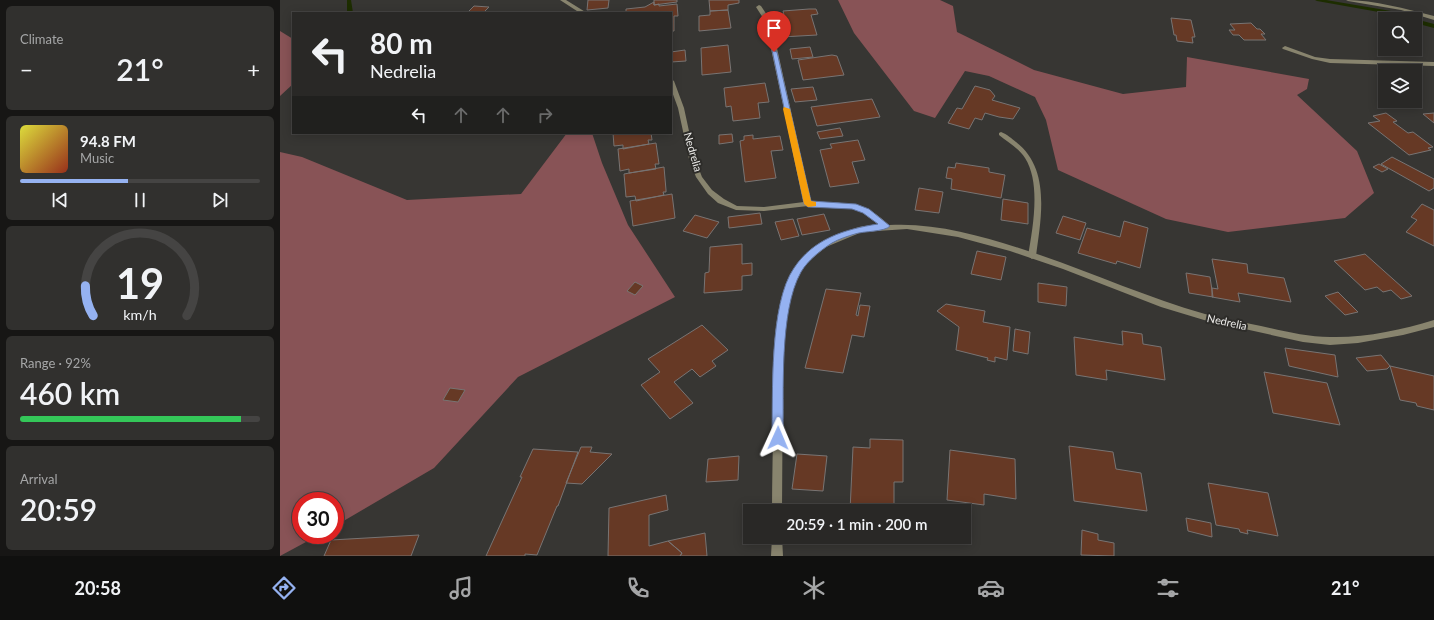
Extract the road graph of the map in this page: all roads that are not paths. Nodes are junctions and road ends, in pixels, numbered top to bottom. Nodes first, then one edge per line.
1 (562, 0) edge
2 (1348, 0) edge
3 (759, 7) dead end
4 (582, 12) edge
5 (1434, 18) edge
6 (1285, 48) dead end
7 (1434, 64) edge
8 (672, 84) edge
9 (1001, 134) dead end
10 (808, 204) junction
11 (886, 226) junction
12 (1032, 256) junction
13 (1433, 325) edge
14 (777, 504) edge
15 (777, 544) edge
16 (777, 556) edge

1 - 4 street
2 - 5 street
3 - 10 street
6 - 7 street
8 - 10 street, Nedrelia
9 - 12 street
10 - 11 street, Nedrelia
11 - 12 street, Nedrelia
11 - 14 street, Nedrelia
12 - 13 street, Nedrelia
15 - 16 street

